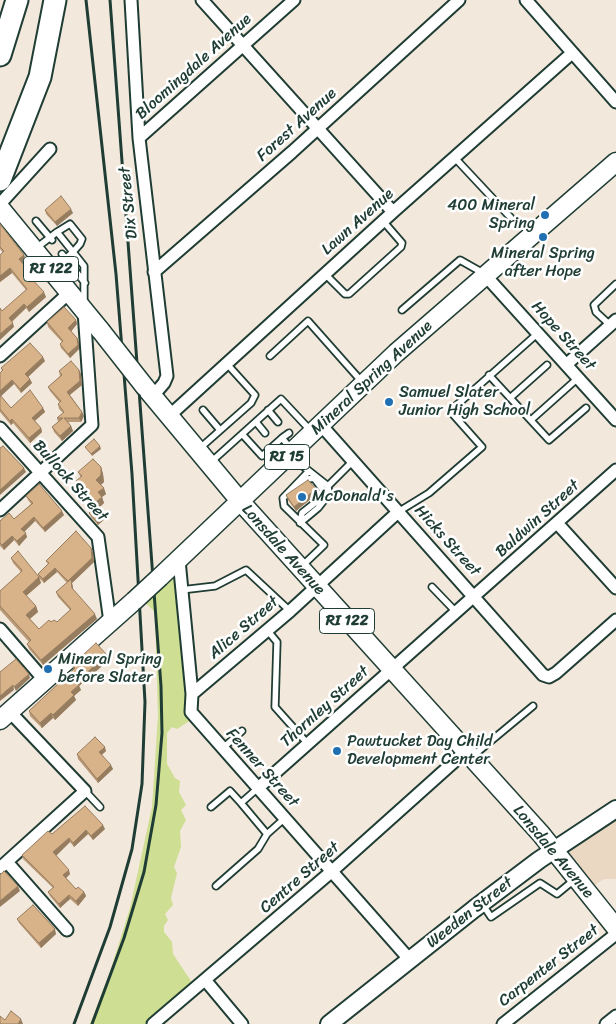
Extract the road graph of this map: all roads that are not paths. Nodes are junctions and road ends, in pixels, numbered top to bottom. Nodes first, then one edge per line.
1 (18, 0) edge
2 (55, 0) edge
3 (130, 0) edge
4 (202, 0) edge
5 (294, 0) edge
6 (459, 0) edge
7 (526, 0) edge
8 (242, 45) junction
9 (572, 53) junction
10 (0, 55) edge
11 (616, 102) edge
12 (316, 129) junction
13 (139, 138) junction
14 (50, 149) dead end
15 (454, 158) junction
16 (616, 162) edge
17 (0, 180) edge
18 (0, 204) edge
19 (0, 208) edge
20 (393, 212) junction
21 (510, 218) dead end
22 (36, 221) dead end
23 (383, 221) junction
24 (57, 232) junction
25 (51, 239) junction
26 (34, 250) junction
27 (73, 252) junction
28 (64, 256) junction
29 (52, 270) junction
30 (154, 272) junction
31 (325, 274) junction
32 (485, 274) junction
33 (84, 283) junction
34 (616, 284) edge
35 (70, 292) junction
36 (84, 310) junction
37 (402, 310) dead end
38 (613, 322) edge
39 (537, 334) junction
40 (0, 356) edge
41 (270, 356) dead end
42 (227, 364) junction
43 (567, 364) junction
44 (547, 365) dead end
45 (489, 375) junction
46 (578, 378) junction
47 (364, 384) junction
48 (148, 392) junction
49 (510, 398) junction
50 (586, 408) dead end
51 (202, 410) dead end
52 (268, 410) junction
53 (168, 417) junction
54 (531, 420) junction
55 (616, 420) edge
56 (256, 422) junction
57 (278, 422) dead end
58 (0, 428) edge
59 (317, 429) junction
60 (220, 430) junction
61 (266, 433) dead end
62 (288, 433) dead end
63 (242, 434) junction
64 (288, 448) junction
65 (197, 450) junction
66 (353, 461) junction
67 (208, 464) junction
68 (616, 470) edge
69 (309, 471) junction
70 (42, 473) junction
71 (328, 486) junction
72 (283, 498) junction
73 (240, 501) junction
74 (0, 510) edge
75 (398, 512) junction
76 (300, 523) junction
77 (557, 523) junction
78 (179, 560) junction
79 (300, 568) junction
80 (316, 587) junction
81 (432, 587) dead end
82 (616, 588) edge
83 (181, 590) junction
84 (475, 597) junction
85 (290, 611) junction
86 (457, 613) junction
87 (616, 620) edge
88 (110, 622) junction
89 (0, 630) edge
90 (267, 630) junction
91 (390, 671) junction
92 (45, 680) junction
93 (192, 694) junction
94 (533, 706) dead end
95 (5, 716) edge
96 (242, 731) dead end
97 (308, 744) junction
98 (223, 748) junction
99 (468, 755) junction
100 (258, 788) junction
101 (85, 790) junction
102 (241, 803) junction
103 (100, 807) dead end
104 (211, 807) dead end
105 (616, 809) edge
106 (285, 818) junction
107 (267, 834) junction
108 (554, 850) junction
109 (3, 865) edge
110 (332, 872) junction
111 (576, 878) junction
112 (216, 886) dead end
113 (482, 903) junction
114 (616, 928) edge
115 (66, 930) dead end
116 (616, 934) edge
117 (410, 960) junction
118 (206, 981) junction
119 (616, 1016) edge
120 (153, 1024) edge
121 (242, 1024) edge
122 (329, 1024) edge
123 (503, 1024) edge
124 (606, 1024) edge

1 - 10 highway
2 - 17 highway
3 - 13 street, Dix Street
4 - 8 street
5 - 8 street, Bloomingdale Avenue
6 - 12 street, Forest Avenue
7 - 9 street
8 - 12 street
8 - 13 street, Bloomingdale Avenue
9 - 11 street
9 - 15 street, Lawn Avenue
12 - 20 street
12 - 30 street, Forest Avenue
13 - 30 street, Dix Street
14 - 18 street
15 - 20 street, Lawn Avenue
15 - 21 lane
16 - 32 main road, Mineral Spring Avenue / RI 15
19 - 26 main road, Lonsdale Avenue / RI 122
20 - 23 street, Lawn Avenue
22 - 25 lane
23 - 31 street, Lawn Avenue
23 - 31 lane
24 - 25 lane
24 - 27 lane
24 - 27 lane
25 - 26 lane
26 - 29 main road, Lonsdale Avenue / RI 122
27 - 28 lane
27 - 33 lane
28 - 29 lane
28 - 33 lane
29 - 35 main road, Lonsdale Avenue / RI 122
30 - 48 street, Dix Street
31 - 42 street, Lawn Avenue
32 - 37 lane
32 - 39 street, Hope Street
32 - 47 main road, Mineral Spring Avenue / RI 15
33 - 36 lane
34 - 38 lane
35 - 36 main road, Lonsdale Avenue / RI 122
35 - 40 street
36 - 48 main road, Lonsdale Avenue / RI 122, bridge
36 - 70 street
38 - 43 street
39 - 43 street, Hope Street
39 - 45 lane
41 - 47 lane
42 - 53 street, Lawn Avenue
42 - 60 lane
43 - 46 street, Hope Street
44 - 49 lane
45 - 49 lane
45 - 75 lane
46 - 54 lane
46 - 55 street, Hope Street
47 - 59 main road, Mineral Spring Avenue / RI 15
48 - 53 main road, Lonsdale Avenue / RI 122
49 - 54 lane
50 - 54 lane
51 - 60 lane
52 - 56 lane
52 - 57 lane
52 - 59 lane
53 - 65 main road, Lonsdale Avenue / RI 122
56 - 61 lane
56 - 63 lane
58 - 70 street, Bullock Street
59 - 64 main road, Mineral Spring Avenue / RI 15
59 - 66 street, Hicks Street
60 - 65 lane
62 - 64 lane
63 - 64 lane
63 - 67 lane
64 - 69 lane
64 - 73 main road, Mineral Spring Avenue / RI 15
65 - 67 main road, Lonsdale Avenue / RI 122
66 - 71 lane
66 - 75 street, Hicks Street
67 - 73 main road, Lonsdale Avenue / RI 122
68 - 77 street, Baldwin Street
69 - 71 lane
69 - 72 lane
70 - 74 street
70 - 88 street, Bullock Street
71 - 76 lane
72 - 76 lane
72 - 76 lane
73 - 78 main road, Mineral Spring Avenue / RI 15
73 - 79 main road, Lonsdale Avenue / RI 122
75 - 80 street, Alice Street
75 - 84 street, Hicks Street
76 - 79 lane
77 - 82 street
77 - 84 street, Baldwin Street
78 - 83 street, Fenner Street
78 - 88 main road, Mineral Spring Avenue / RI 15, bridge
79 - 80 main road, Lonsdale Avenue / RI 122
80 - 85 street, Alice Street
80 - 91 main road, Lonsdale Avenue / RI 122
81 - 86 lane
83 - 85 lane
83 - 93 street, Fenner Street
84 - 86 street, Baldwin Street
84 - 87 street, Hicks Street
85 - 90 street, Alice Street
86 - 91 street, Baldwin Street
88 - 92 main road, Mineral Spring Avenue / RI 15
89 - 92 street
90 - 93 street, Alice Street
90 - 97 lane
91 - 97 street, Thornley Street
91 - 99 main road, Lonsdale Avenue / RI 122
92 - 95 main road, Mineral Spring Avenue / RI 15
93 - 98 street, Fenner Street
94 - 99 lane
95 - 101 street
96 - 98 lane
97 - 100 street, Thornley Street
98 - 100 street, Fenner Street
99 - 108 main road, Lonsdale Avenue / RI 122
99 - 110 street, Centre Street
100 - 102 lane
100 - 106 street, Fenner Street
101 - 103 lane
101 - 109 street
102 - 104 lane
102 - 107 lane
105 - 108 main road, Weeden Street
106 - 107 lane
106 - 110 street, Fenner Street
107 - 112 lane
108 - 111 main road, Lonsdale Avenue / RI 122
108 - 113 main road, Weeden Street
109 - 115 street
110 - 117 street, Fenner Street
110 - 118 street, Centre Street
111 - 113 lane
111 - 114 main road, Lonsdale Avenue / RI 122
113 - 117 main road, Weeden Street
116 - 123 street, Carpenter Street
117 - 122 main road, Weeden Street
118 - 120 street, Centre Street
118 - 121 street
119 - 124 street

